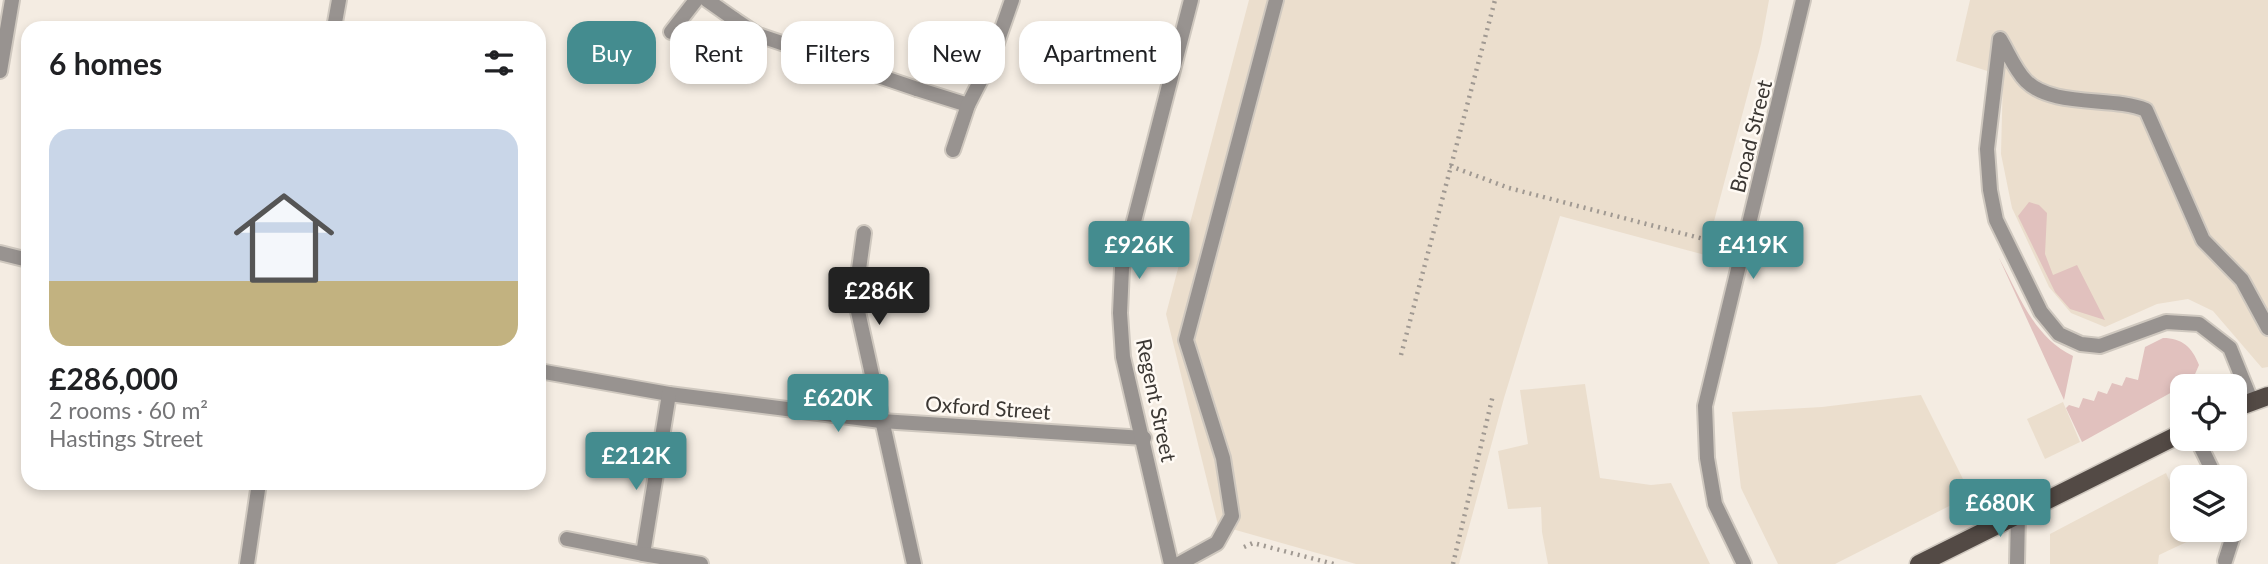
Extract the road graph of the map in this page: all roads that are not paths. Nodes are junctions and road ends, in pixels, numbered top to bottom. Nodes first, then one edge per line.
1 (12, 0) edge
2 (339, 0) edge
3 (696, 0) edge
4 (707, 0) edge
5 (1012, 0) edge
6 (1191, 0) edge
7 (1276, 0) edge
8 (1803, 0) edge
9 (335, 21) edge
10 (680, 21) edge
11 (0, 71) edge
12 (968, 105) junction
13 (953, 150) dead end
14 (864, 233) dead end
15 (0, 253) edge
16 (21, 258) edge
17 (2268, 328) edge
18 (546, 372) edge
19 (669, 394) junction
20 (2251, 402) edge
21 (881, 421) junction
22 (1144, 439) junction
23 (2170, 439) edge
24 (258, 490) edge
25 (2018, 514) junction
26 (566, 539) dead end
27 (2231, 542) edge
28 (643, 554) junction
29 (2225, 561) dead end
30 (247, 564) edge
31 (701, 564) edge
32 (914, 564) edge
33 (1171, 564) edge
34 (1179, 564) edge
35 (1744, 564) edge
36 (1919, 564) edge
37 (2017, 564) edge

1 - 11 street
2 - 9 street
3 - 10 street
4 - 12 street
5 - 12 street
6 - 22 street, Regent Street
7 - 34 street
8 - 35 street, Broad Street
12 - 13 street
14 - 21 street
15 - 16 street
17 - 20 street
18 - 19 street, Oxford Street
19 - 21 street, Oxford Street
19 - 28 street
21 - 22 street, Oxford Street
21 - 32 street
22 - 33 street, Regent Street
23 - 25 main road
24 - 30 street
25 - 36 main road
25 - 37 street
26 - 28 street
27 - 29 street
28 - 31 street

